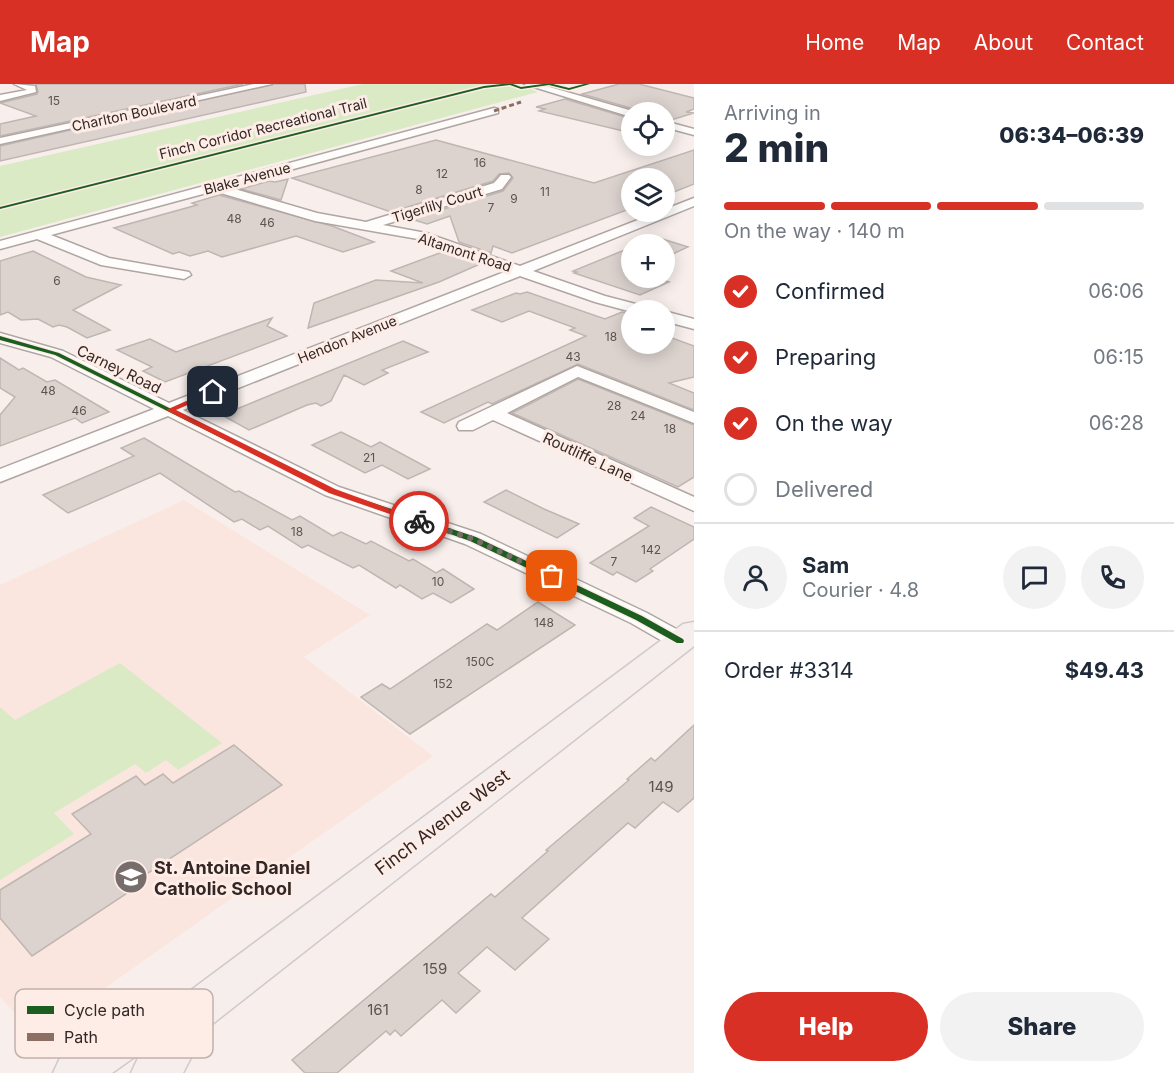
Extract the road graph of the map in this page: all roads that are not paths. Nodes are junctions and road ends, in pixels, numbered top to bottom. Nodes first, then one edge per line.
1 (19, 84) edge
2 (267, 84) edge
3 (529, 84) edge
4 (588, 84) edge
5 (555, 93) junction
6 (0, 98) edge
7 (494, 111) dead end
8 (621, 111) edge
9 (694, 122) edge
10 (675, 127) edge
11 (678, 128) junction
12 (694, 132) edge
13 (0, 141) edge
14 (505, 177) dead end
15 (214, 187) junction
16 (694, 202) edge
17 (366, 226) junction
18 (39, 235) junction
19 (0, 245) edge
20 (521, 270) junction
21 (184, 275) dead end
22 (621, 304) edge
23 (675, 319) edge
24 (694, 324) edge
25 (1, 339) edge
26 (598, 361) dead end
27 (577, 371) junction
28 (170, 410) junction
29 (493, 412) junction
30 (694, 418) edge
31 (466, 426) dead end
32 (0, 476) edge
33 (691, 500) edge
34 (687, 636) edge
35 (213, 998) edge
36 (97, 1058) edge
37 (167, 1058) edge
38 (76, 1073) edge
39 (154, 1073) edge

1 - 6 street
2 - 13 street, Charlton Boulevard
3 - 5 street
4 - 5 street
5 - 8 street
7 - 15 street, Blake Avenue
9 - 11 street
10 - 11 street
11 - 12 street
14 - 17 street, Tigerlily Court
15 - 17 street, Altamont Road
15 - 18 street, Blake Avenue
16 - 20 street, Hendon Avenue
17 - 20 street, Altamont Road
18 - 19 street, Blake Avenue
18 - 21 street
20 - 22 street, Altamont Road
20 - 28 street, Hendon Avenue
23 - 24 street
25 - 28 street, Carney Road
26 - 27 street
27 - 29 street
27 - 30 street
28 - 32 street, Hendon Avenue
28 - 34 street, Carney Road
29 - 31 street
29 - 33 street, Routliffe Lane
34 - 35 main road, Finch Avenue West
36 - 38 main road, Finch Avenue West
37 - 39 main road, Finch Avenue West

